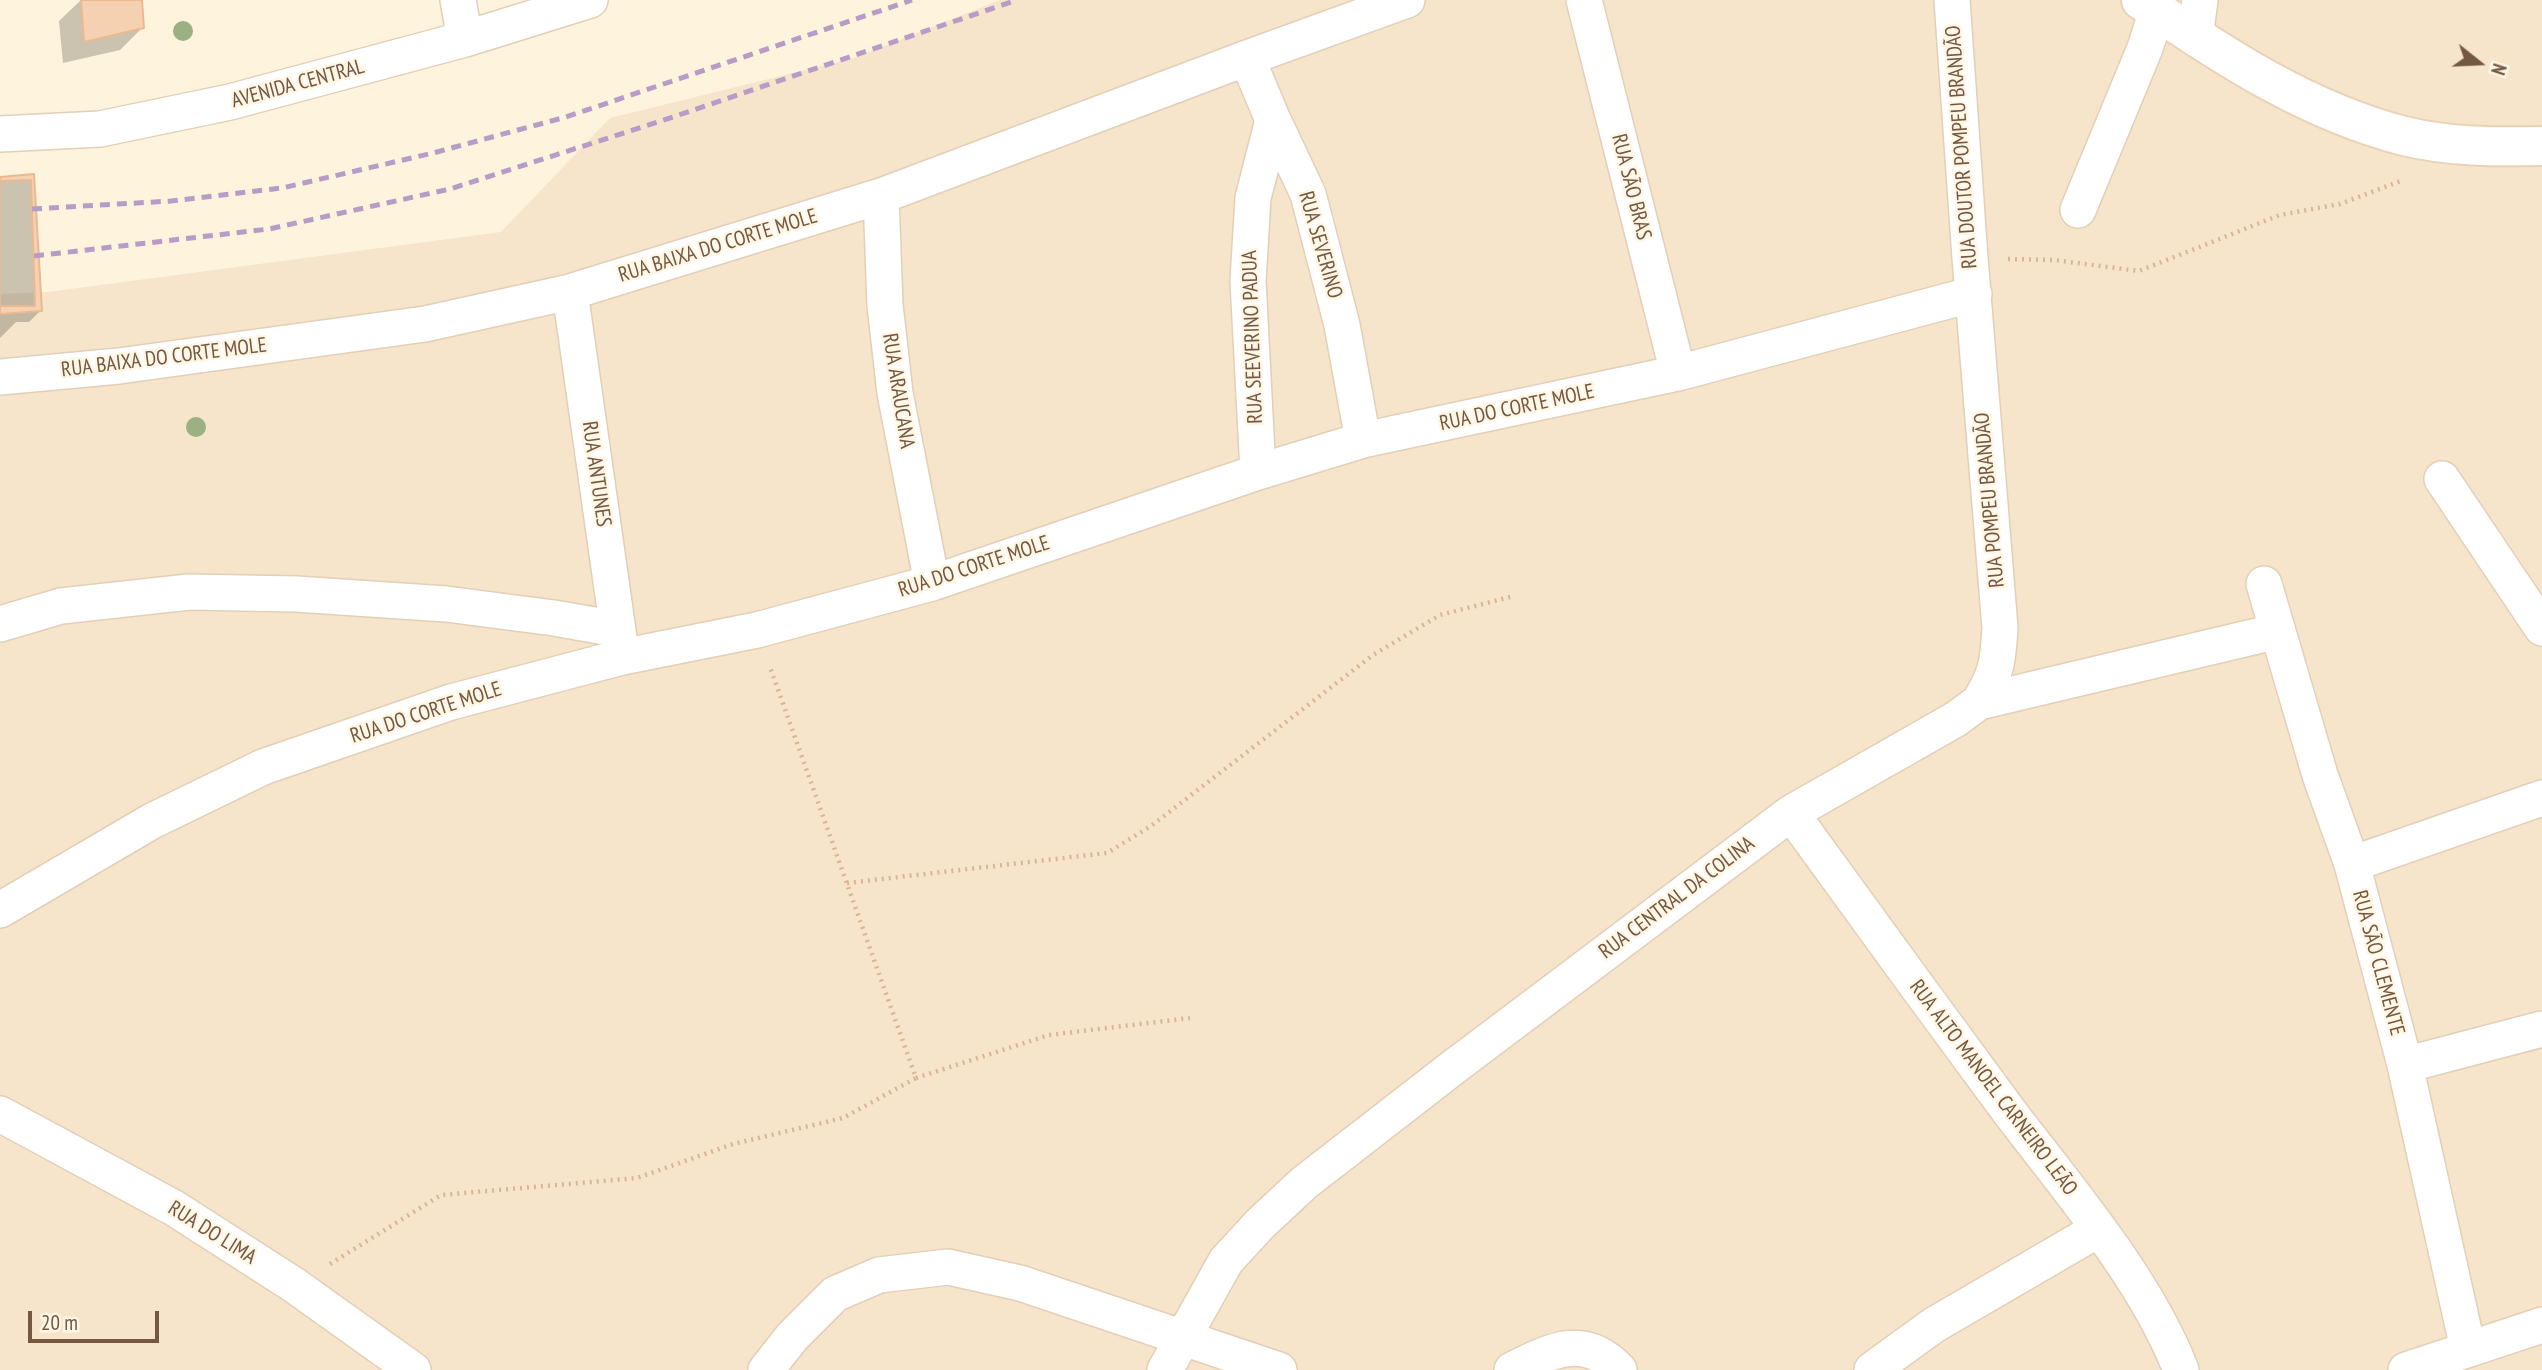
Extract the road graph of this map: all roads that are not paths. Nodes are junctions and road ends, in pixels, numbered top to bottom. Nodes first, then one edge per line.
1 (458, 0) edge
2 (590, 0) edge
3 (1408, 0) edge
4 (1584, 0) edge
5 (1952, 0) edge
6 (2200, 0) edge
7 (2149, 6) edge
8 (2195, 38) junction
9 (465, 39) junction
10 (1247, 58) junction
11 (1273, 120) junction
12 (0, 134) edge
13 (2542, 146) edge
14 (881, 196) junction
15 (2078, 209) dead end
16 (570, 292) junction
17 (1974, 294) junction
18 (1678, 373) junction
19 (0, 377) edge
20 (1363, 440) junction
21 (1258, 472) junction
22 (2442, 479) dead end
23 (933, 583) junction
24 (2264, 584) dead end
25 (0, 624) edge
26 (2542, 628) edge
27 (2278, 631) junction
28 (620, 643) junction
29 (1979, 702) junction
30 (2542, 798) edge
31 (1791, 813) junction
32 (2352, 864) junction
33 (0, 910) edge
34 (2542, 1029) edge
35 (2405, 1065) junction
36 (0, 1114) edge
37 (2099, 1229) junction
38 (2542, 1325) edge
39 (1182, 1337) junction
40 (2468, 1349) junction
41 (413, 1370) edge
42 (766, 1370) edge
43 (1165, 1370) edge
44 (1279, 1370) edge
45 (1512, 1370) edge
46 (1619, 1370) edge
47 (1872, 1370) edge
48 (2181, 1370) edge
49 (2406, 1370) edge

1 - 9 street
2 - 9 street, AVENIDA CENTRAL
3 - 10 street, RUA BAIXA DO CORTE MOLE
4 - 18 street, RUA SÃO BRAS
5 - 17 street, RUA DOUTOR POMPEU BRANDÃO
6 - 8 street
7 - 8 street
7 - 15 street
8 - 13 street
9 - 12 street, AVENIDA CENTRAL
10 - 11 street, RUA SEVERINO
10 - 14 street, RUA BAIXA DO CORTE MOLE
11 - 20 street, RUA SEVERINO
11 - 21 street, RUA SEEVERINO PADUA
14 - 16 street, RUA BAIXA DO CORTE MOLE
14 - 23 street, RUA ARAUCANA
16 - 19 street, RUA BAIXA DO CORTE MOLE
16 - 28 street, RUA ANTUNES
17 - 18 street, RUA DO CORTE MOLE
17 - 29 street, RUA POMPEU BRANDÃO
18 - 20 street, RUA DO CORTE MOLE
20 - 21 street, RUA DO CORTE MOLE
21 - 23 street, RUA DO CORTE MOLE
22 - 26 street
23 - 28 street, RUA DO CORTE MOLE
24 - 27 street, RUA SÃO CLEMENTE
25 - 28 street
27 - 29 street, RUA CENTRAL DA COLINA
27 - 32 street, RUA SÃO CLEMENTE
28 - 33 street, RUA DO CORTE MOLE
29 - 31 street, RUA CENTRAL DA COLINA
30 - 32 street
31 - 37 street, RUA ALTO MANOEL CARNEIRO LEÃO
31 - 39 street, RUA CENTRAL DA COLINA
32 - 35 street, RUA SÃO CLEMENTE
34 - 35 street
35 - 40 street, RUA SÃO CLEMENTE
36 - 41 street, RUA DO LIMA
37 - 47 street
37 - 48 street, RUA ALTO MANOEL CARNEIRO LEÃO
38 - 40 street
39 - 42 street
39 - 43 street, RUA CENTRAL DA COLINA
39 - 44 street
40 - 49 street
45 - 46 street

